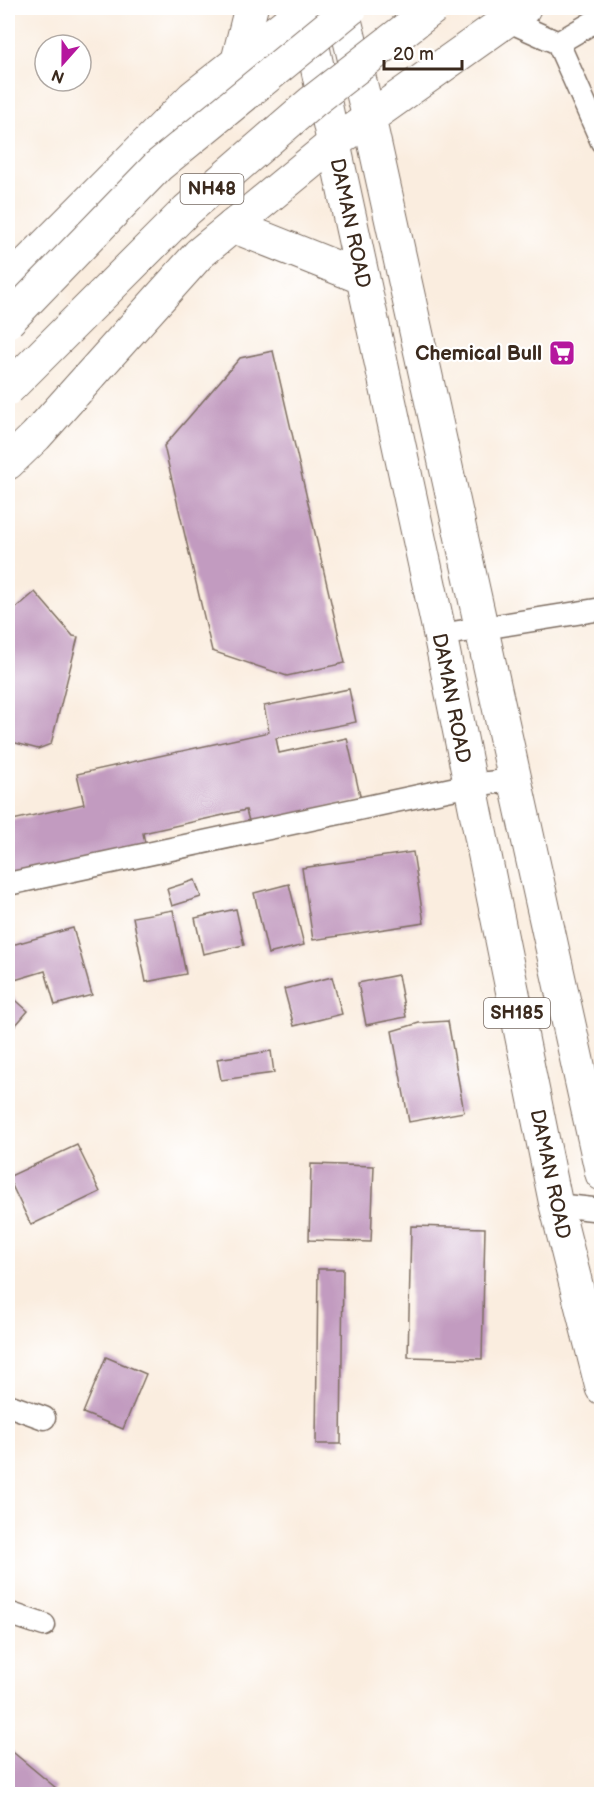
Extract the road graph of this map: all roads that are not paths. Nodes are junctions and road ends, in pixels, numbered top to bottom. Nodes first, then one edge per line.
1 (251, 8) edge
2 (305, 8) edge
3 (342, 8) edge
4 (351, 8) edge
5 (433, 8) edge
6 (516, 14) edge
7 (602, 17) edge
8 (558, 42) junction
9 (238, 60) junction
10 (369, 118) junction
11 (602, 142) edge
12 (334, 143) junction
13 (233, 226) junction
14 (363, 278) junction
15 (8, 283) edge
16 (8, 321) edge
17 (8, 389) edge
18 (8, 463) edge
19 (602, 609) edge
20 (481, 628) junction
21 (440, 635) junction
22 (515, 780) junction
23 (470, 785) junction
24 (8, 884) edge
25 (602, 1174) edge
26 (556, 1205) junction
27 (602, 1210) edge
28 (602, 1388) edge
29 (8, 1405) edge
30 (44, 1418) dead end
31 (8, 1613) edge
32 (44, 1625) dead end

1 - 9 main road
2 - 9 main road
2 - 12 main road, DAMAN ROAD
3 - 10 main road
4 - 16 main road, NH48, bridge
5 - 17 main road, NH48, bridge
6 - 8 street
6 - 10 main road
7 - 8 street
8 - 11 street
9 - 15 main road
10 - 12 main road
10 - 20 main road
12 - 13 main road
12 - 14 main road, DAMAN ROAD
13 - 14 main road
13 - 18 main road
14 - 21 main road, DAMAN ROAD
19 - 20 street
20 - 21 street
20 - 22 main road
21 - 23 main road, DAMAN ROAD / SH185
22 - 23 street
22 - 25 main road
23 - 24 street
23 - 26 main road, DAMAN ROAD / SH185
26 - 27 street
26 - 28 main road, DAMAN ROAD / SH185
29 - 30 street
31 - 32 street

